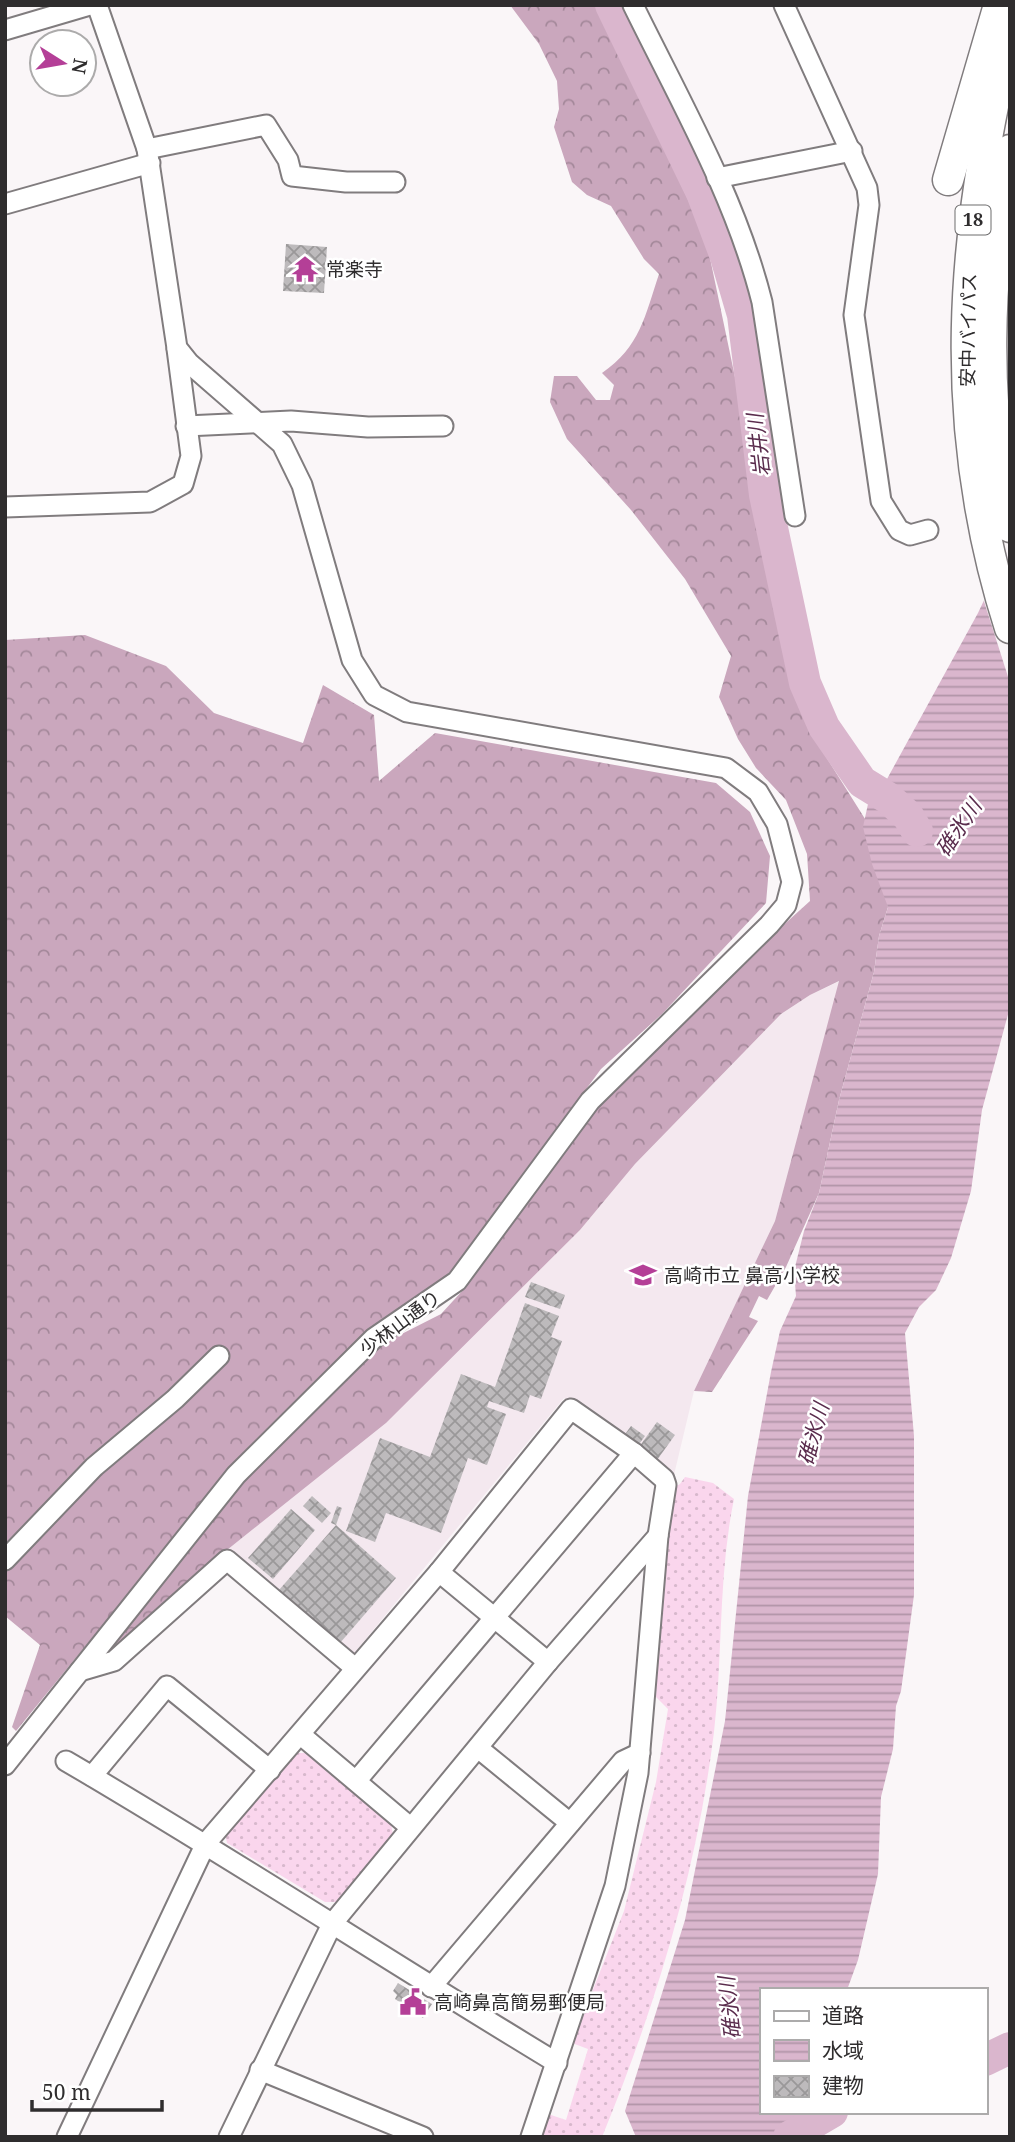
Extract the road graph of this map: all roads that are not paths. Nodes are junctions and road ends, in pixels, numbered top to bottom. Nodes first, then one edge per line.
1 (90, 5) edge
2 (97, 5) edge
3 (633, 5) edge
4 (784, 5) edge
5 (999, 5) edge
6 (5, 30) edge
7 (1010, 30) edge
8 (1010, 150) edge
9 (852, 151) junction
10 (148, 156) junction
11 (717, 178) junction
12 (948, 180) dead end
13 (395, 182) dead end
14 (5, 204) edge
15 (177, 348) junction
16 (257, 423) junction
17 (186, 426) junction
18 (443, 426) dead end
19 (5, 507) edge
20 (795, 516) dead end
21 (1010, 527) edge
22 (928, 530) dead end
23 (1010, 628) edge
24 (219, 1356) dead end
25 (634, 1453) junction
26 (658, 1536) junction
27 (5, 1560) edge
28 (439, 1572) junction
29 (493, 1617) junction
30 (548, 1662) junction
31 (355, 1668) junction
32 (80, 1671) junction
33 (301, 1735) junction
34 (478, 1748) junction
35 (640, 1753) junction
36 (66, 1761) dead end
37 (5, 1765) edge
38 (270, 1770) junction
39 (92, 1776) junction
40 (357, 1780) junction
41 (570, 1823) junction
42 (410, 1827) junction
43 (206, 1843) junction
44 (332, 1924) junction
45 (431, 1987) junction
46 (557, 2063) junction
47 (260, 2070) junction
48 (67, 2137) edge
49 (229, 2137) edge
50 (423, 2137) edge
51 (531, 2137) edge

1 - 6 street
2 - 10 street
3 - 11 street
4 - 9 street
5 - 12 highway
7 - 23 highway, 安中バイパス / 18
8 - 21 highway, 安中バイパス / 18
9 - 11 street
9 - 22 street
10 - 13 street
10 - 14 street
10 - 15 street
11 - 20 street
15 - 16 street
15 - 17 street
16 - 17 street
16 - 18 street
16 - 32 street, 少林山通り
17 - 19 street
24 - 27 street
25 - 26 street
25 - 28 street
25 - 29 street
26 - 30 street
26 - 35 street
28 - 29 street
28 - 31 street
29 - 30 street
29 - 40 street
30 - 34 street
31 - 32 street
31 - 33 street
32 - 37 street, 少林山通り
33 - 38 street
33 - 40 street
34 - 41 street
34 - 42 street
35 - 41 street
35 - 46 street
36 - 39 street
38 - 39 street
38 - 43 street
39 - 43 street
40 - 42 street
41 - 45 street
42 - 44 street
43 - 44 street
43 - 48 street
44 - 45 street
44 - 47 street
45 - 46 street
46 - 51 street
47 - 49 street
47 - 50 street

